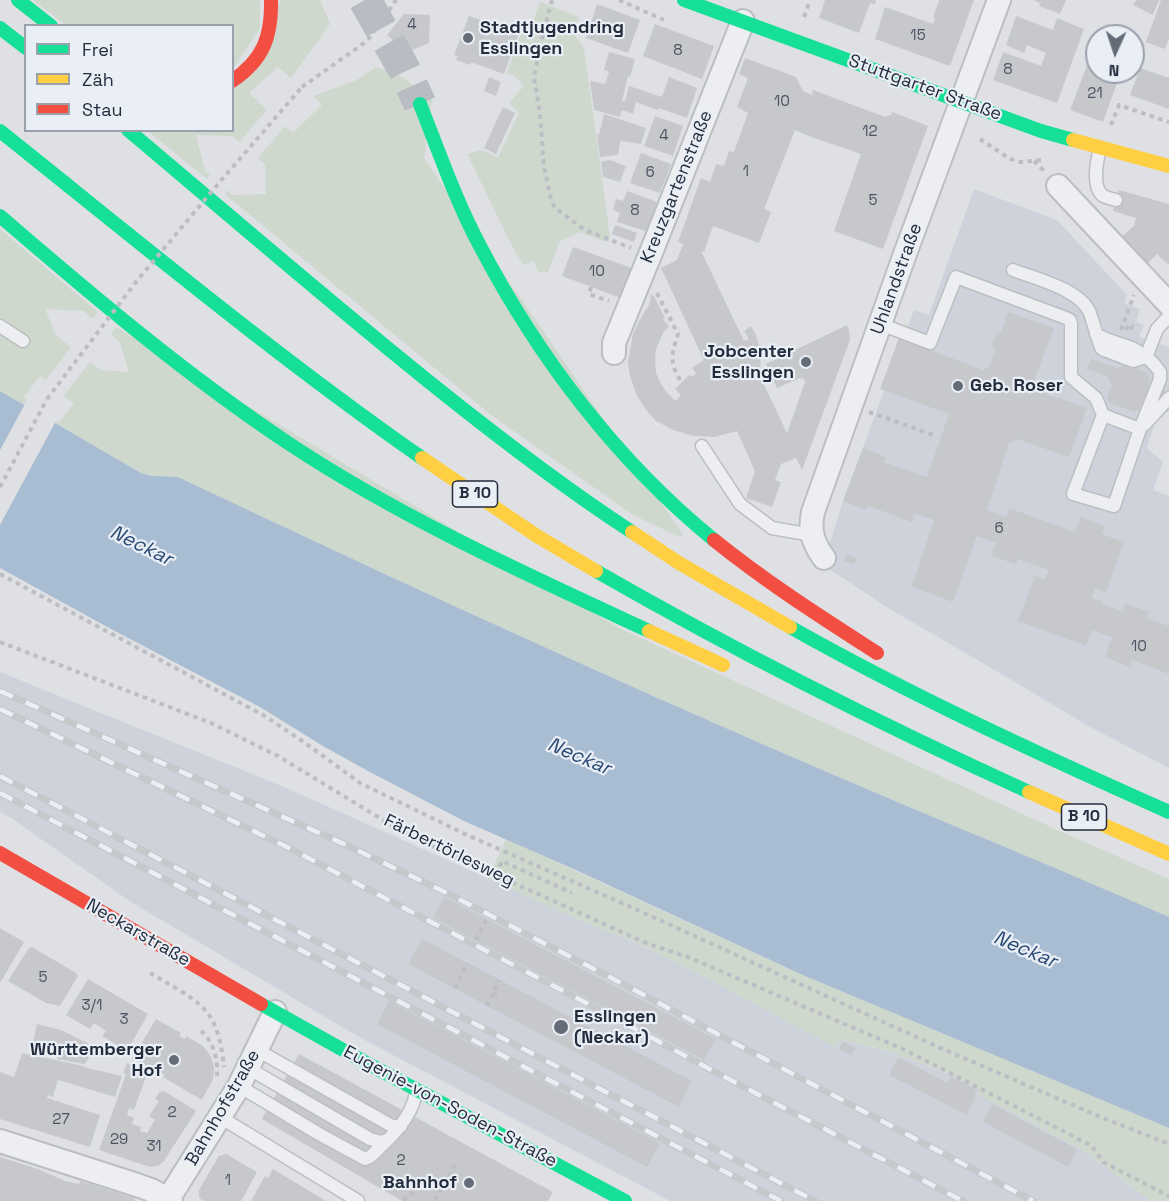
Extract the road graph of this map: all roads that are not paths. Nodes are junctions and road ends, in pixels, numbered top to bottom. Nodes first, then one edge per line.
1 (18, 0) edge
2 (272, 0) edge
3 (684, 0) edge
4 (999, 0) edge
5 (743, 21) junction
6 (48, 24) edge
7 (0, 28) edge
8 (24, 46) edge
9 (234, 80) edge
10 (962, 102) junction
11 (420, 104) tunnel mouth
12 (0, 131) edge
13 (130, 132) edge
14 (1100, 147) junction
15 (1169, 166) edge
16 (1058, 186) dead end
17 (1116, 200) dead end
18 (0, 216) edge
19 (1013, 270) dead end
20 (1169, 304) edge
21 (1169, 316) edge
22 (880, 324) junction
23 (0, 326) edge
24 (1096, 334) junction
25 (23, 341) dead end
26 (614, 353) dead end
27 (1146, 357) junction
28 (1169, 398) edge
29 (1103, 415) junction
30 (1140, 429) junction
31 (702, 446) dead end
32 (812, 535) junction
33 (824, 558) dead end
34 (891, 661) dead end
35 (735, 671) dead end
36 (970, 706) dead end
37 (866, 729) dead end
38 (1086, 775) junction
39 (1000, 778) junction
40 (1169, 812) edge
41 (0, 853) edge
42 (1169, 854) edge
43 (276, 1012) junction
44 (242, 1069) junction
45 (416, 1089) junction
46 (220, 1117) junction
47 (401, 1125) junction
48 (387, 1140) junction
49 (0, 1141) edge
50 (169, 1200) edge
51 (358, 1201) edge
52 (625, 1201) edge

1 - 6 main road
2 - 9 main road
3 - 5 main road, Stuttgarter Straße
4 - 10 street, Uhlandstraße
5 - 10 main road, Stuttgarter Straße
5 - 26 street, Kreuzgartenstraße
7 - 8 main road
10 - 14 main road, Stuttgarter Straße
10 - 22 street, Uhlandstraße
11 - 34 main road
12 - 39 main road, B 10
13 - 38 main road, B 10
14 - 15 main road, Stuttgarter Straße
14 - 17 lane
16 - 20 street
18 - 35 main road
19 - 24 lane
21 - 27 lane
22 - 29 lane
22 - 32 street, Uhlandstraße
23 - 25 lane
24 - 27 lane
24 - 27 lane
27 - 30 lane
28 - 30 lane
29 - 30 lane
29 - 30 lane
31 - 32 lane
32 - 33 street
36 - 38 main road
37 - 39 main road
38 - 40 main road, B 10
39 - 42 main road, B 10
41 - 43 main road, Neckarstraße
43 - 44 street, Bahnhofstraße
43 - 45 main road, Eugenie-von-Soden-Straße
44 - 46 street, Bahnhofstraße
44 - 47 lane
44 - 48 lane
44 - 48 lane
45 - 47 lane
45 - 52 main road, Eugenie-von-Soden-Straße
46 - 50 street, Bahnhofstraße
46 - 51 lane
47 - 48 lane
49 - 50 street

